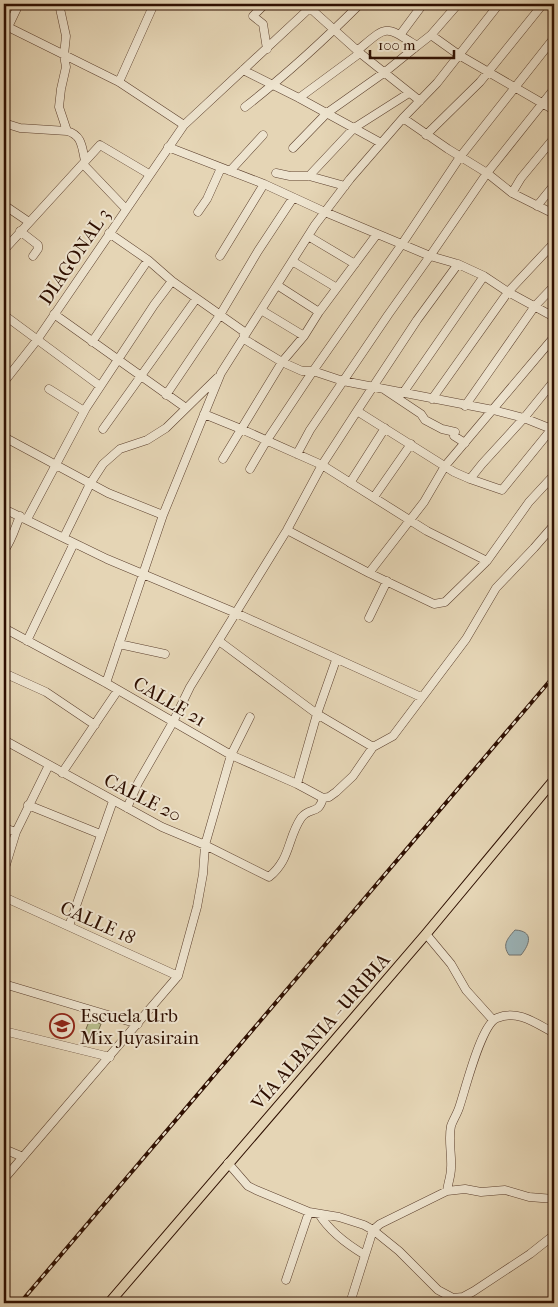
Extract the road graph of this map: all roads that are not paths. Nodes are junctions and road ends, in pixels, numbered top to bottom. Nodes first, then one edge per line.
1 (19, 4) edge
2 (59, 4) edge
3 (154, 4) edge
4 (265, 4) edge
5 (360, 4) edge
6 (423, 4) edge
7 (458, 4) edge
8 (499, 4) edge
9 (543, 4) edge
10 (312, 6) edge
11 (6, 26) edge
12 (334, 30) junction
13 (400, 35) junction
14 (431, 35) junction
15 (554, 38) edge
16 (418, 46) junction
17 (267, 49) junction
18 (359, 52) junction
19 (459, 54) junction
20 (64, 55) junction
21 (242, 70) junction
22 (385, 72) junction
23 (489, 72) junction
24 (119, 82) junction
25 (273, 85) junction
26 (515, 88) junction
27 (554, 90) edge
28 (409, 93) junction
29 (299, 98) junction
30 (420, 101) junction
31 (542, 104) junction
32 (245, 107) dead end
33 (554, 110) edge
34 (327, 113) junction
35 (404, 118) junction
36 (4, 123) edge
37 (184, 125) junction
38 (354, 128) junction
39 (68, 131) junction
40 (263, 135) dead end
41 (426, 135) junction
42 (554, 138) edge
43 (381, 144) junction
44 (168, 147) junction
45 (293, 148) dead end
46 (460, 157) junction
47 (84, 162) junction
48 (221, 168) junction
49 (230, 171) junction
50 (276, 173) dead end
51 (487, 173) junction
52 (149, 174) junction
53 (309, 176) junction
54 (264, 184) junction
55 (554, 185) edge
56 (345, 186) junction
57 (512, 192) junction
58 (293, 198) junction
59 (4, 205) edge
60 (537, 206) junction
61 (126, 209) junction
62 (198, 212) dead end
63 (325, 212) junction
64 (554, 214) edge
65 (29, 222) junction
66 (20, 231) junction
67 (109, 233) junction
68 (377, 234) junction
69 (308, 236) junction
70 (554, 243) edge
71 (402, 244) junction
72 (4, 250) edge
73 (33, 256) dead end
74 (220, 256) dead end
75 (430, 256) junction
76 (148, 260) junction
77 (292, 261) junction
78 (355, 264) junction
79 (458, 264) junction
80 (484, 276) junction
81 (172, 281) junction
82 (277, 285) junction
83 (554, 286) edge
84 (337, 288) junction
85 (508, 292) junction
86 (196, 299) junction
87 (535, 306) junction
88 (261, 310) junction
89 (319, 312) junction
90 (54, 314) junction
91 (4, 315) edge
92 (220, 315) junction
93 (554, 316) edge
94 (304, 336) junction
95 (554, 337) edge
96 (244, 338) junction
97 (37, 340) junction
98 (92, 342) junction
99 (117, 360) junction
100 (282, 362) junction
101 (313, 371) junction
102 (221, 373) junction
103 (141, 377) junction
104 (343, 381) junction
105 (554, 381) edge
106 (4, 382) edge
107 (100, 386) junction
108 (373, 386) junction
109 (49, 389) dead end
110 (383, 389) junction
111 (403, 393) junction
112 (166, 394) junction
113 (432, 399) junction
114 (465, 406) junction
115 (186, 408) junction
116 (493, 410) junction
117 (357, 411) junction
118 (84, 412) junction
119 (204, 414) junction
120 (524, 418) junction
121 (240, 428) junction
122 (385, 428) junction
123 (553, 428) edge
124 (103, 429) dead end
125 (4, 437) edge
126 (267, 440) junction
127 (465, 443) junction
128 (411, 444) junction
129 (297, 454) junction
130 (223, 459) dead end
131 (54, 465) junction
132 (322, 466) junction
133 (445, 466) junction
134 (250, 469) dead end
135 (554, 475) edge
136 (470, 479) junction
137 (350, 482) junction
138 (90, 484) junction
139 (374, 497) junction
140 (4, 509) edge
141 (163, 515) junction
142 (24, 518) junction
143 (410, 520) junction
144 (554, 525) edge
145 (287, 530) junction
146 (64, 537) junction
147 (74, 543) junction
148 (4, 551) edge
149 (487, 562) junction
150 (369, 573) junction
151 (143, 574) junction
152 (387, 581) junction
153 (236, 613) junction
154 (369, 618) dead end
155 (4, 628) edge
156 (27, 641) junction
157 (219, 641) junction
158 (119, 644) junction
159 (165, 654) dead end
160 (336, 660) junction
161 (4, 673) edge
162 (106, 683) junction
163 (118, 690) junction
164 (421, 697) junction
165 (317, 714) junction
166 (250, 717) dead end
167 (173, 722) junction
168 (95, 725) junction
169 (4, 740) edge
170 (373, 747) junction
171 (231, 755) junction
172 (48, 765) junction
173 (62, 773) junction
174 (554, 780) edge
175 (297, 784) junction
176 (323, 798) junction
177 (113, 801) junction
178 (28, 805) junction
179 (127, 808) junction
180 (4, 828) edge
181 (16, 832) junction
182 (100, 834) junction
183 (205, 845) junction
184 (4, 871) edge
185 (4, 896) edge
186 (69, 926) junction
187 (426, 934) junction
188 (178, 976) junction
189 (4, 984) edge
190 (493, 1020) junction
191 (138, 1024) junction
192 (4, 1031) edge
193 (554, 1033) edge
194 (110, 1057) junction
195 (4, 1149) edge
196 (23, 1157) junction
197 (228, 1163) junction
198 (4, 1180) edge
199 (447, 1191) junction
200 (554, 1200) edge
201 (309, 1212) junction
202 (319, 1214) junction
203 (373, 1230) junction
204 (554, 1236) edge
205 (365, 1255) junction
206 (286, 1280) dead end
207 (110, 1303) edge
208 (350, 1303) edge

1 - 11 street
2 - 20 street
3 - 24 street
4 - 17 street
5 - 12 street
6 - 13 street
7 - 14 street
8 - 19 street
9 - 23 street
10 - 12 street
10 - 17 street, DIAGONAL 3
11 - 20 street
12 - 18 street
12 - 25 street
13 - 16 street
13 - 18 street
14 - 16 street
14 - 19 street
15 - 26 street
16 - 22 street
17 - 21 street, DIAGONAL 3
18 - 22 street
18 - 29 street
19 - 23 street
19 - 30 street
20 - 24 street
20 - 39 street
21 - 25 street
21 - 37 street, DIAGONAL 3
22 - 28 street
22 - 34 street
23 - 26 street
23 - 41 street
24 - 37 street
25 - 29 street
25 - 32 street
26 - 31 street
26 - 46 street
27 - 31 street
28 - 30 street
28 - 38 street
29 - 34 street
30 - 35 street
31 - 33 street
31 - 51 street
34 - 38 street
34 - 45 street
35 - 41 street
35 - 43 street
36 - 39 street
37 - 44 street, DIAGONAL 3
38 - 43 street
38 - 53 street
39 - 47 street
40 - 49 street
41 - 46 street
42 - 57 street
43 - 56 street
44 - 48 street
44 - 52 street, DIAGONAL 3
46 - 51 street
46 - 71 street
47 - 52 street
47 - 61 street
47 - 65 street
48 - 49 street
48 - 62 street
49 - 54 street
50 - 53 street
51 - 57 street
51 - 75 street
52 - 61 street, DIAGONAL 3
53 - 56 street
54 - 58 street
54 - 74 street
55 - 60 street
56 - 63 street
57 - 60 street
58 - 63 street
58 - 92 street
59 - 65 street
60 - 64 street
61 - 67 street, DIAGONAL 3
63 - 68 street
63 - 69 street
65 - 66 street
66 - 72 street
66 - 73 street
67 - 76 street
67 - 90 street, DIAGONAL 3
68 - 71 street
68 - 78 street
69 - 77 street
69 - 78 street
70 - 85 street
71 - 75 street
71 - 101 street
75 - 79 street
75 - 104 street
76 - 81 street
76 - 98 street
77 - 82 street
77 - 84 street
78 - 84 street
79 - 80 street
79 - 108 street
80 - 85 street
80 - 111 street
81 - 86 street
81 - 99 street
82 - 88 street
82 - 89 street
83 - 87 street
84 - 89 street
85 - 87 street
85 - 113 street
86 - 92 street
86 - 103 street
87 - 93 street
87 - 114 street
88 - 94 street
88 - 96 street
89 - 94 street
90 - 97 street, DIAGONAL 3
90 - 98 street
91 - 97 street
92 - 96 street
92 - 112 street
94 - 100 street
95 - 116 street
96 - 100 street
96 - 102 street
97 - 106 street, DIAGONAL 3
97 - 107 street
98 - 99 street
99 - 103 street
99 - 107 street
100 - 101 street
100 - 121 street
101 - 104 street
101 - 126 street
102 - 115 street
102 - 119 street
103 - 112 street
103 - 124 street
104 - 108 street
104 - 129 street
105 - 120 street
107 - 118 street
108 - 110 street
108 - 117 street
109 - 118 street
110 - 111 street
110 - 127 street
111 - 113 street
112 - 115 street
113 - 114 street
114 - 116 street
115 - 138 street
116 - 120 street
116 - 127 street
117 - 122 street
117 - 132 street
118 - 131 street
119 - 121 street
119 - 141 street
120 - 123 street
120 - 136 street
121 - 126 street
121 - 130 street
122 - 128 street
122 - 137 street
123 - 136 street
125 - 131 street
126 - 129 street
126 - 134 street
127 - 133 street
128 - 133 street
128 - 139 street
129 - 132 street
131 - 138 street
131 - 142 street
132 - 137 street
132 - 145 street
133 - 136 street
133 - 143 street
135 - 149 street
137 - 139 street
138 - 141 street
138 - 146 street
139 - 143 street
140 - 142 street
141 - 151 street
142 - 146 street
142 - 148 street
143 - 149 street
143 - 150 street
144 - 164 street
145 - 150 street
145 - 153 street
146 - 147 street
147 - 151 street
147 - 156 street
149 - 152 street
150 - 152 street
151 - 153 street
151 - 158 street
152 - 154 street
153 - 157 street
153 - 160 street
155 - 156 street, CALLE 21
156 - 162 street, CALLE 21
157 - 165 street
157 - 167 street
158 - 159 street
158 - 162 street
160 - 164 street
160 - 165 street
161 - 168 street
162 - 163 street, CALLE 21
163 - 167 street, CALLE 21
163 - 168 street
164 - 170 street
165 - 170 street
165 - 175 street
166 - 171 street
167 - 171 street, CALLE 21
167 - 179 street
168 - 173 street
169 - 172 street, CALLE 20
170 - 176 street
171 - 175 street, CALLE 21
171 - 183 street
172 - 173 street, CALLE 20
172 - 178 street
173 - 177 street, CALLE 20
174 - 187 main road, VÍA ALBANIA - URIBIA
175 - 176 street, CALLE 21
176 - 183 street, CALLE 20
177 - 179 street, CALLE 20
177 - 182 street
178 - 181 street
178 - 182 street
179 - 183 street, CALLE 20
180 - 181 street
181 - 184 street
182 - 186 street
183 - 188 street
185 - 186 street, CALLE 18
186 - 188 street, CALLE 18
187 - 190 street
187 - 197 main road, VÍA ALBANIA - URIBIA
188 - 191 street
189 - 191 street
190 - 193 street
190 - 199 street
191 - 194 street
192 - 194 street
194 - 196 street
195 - 196 street
196 - 198 street
197 - 201 street
197 - 207 main road, VÍA ALBANIA - URIBIA
199 - 200 street
199 - 203 street
201 - 202 street
201 - 206 street
202 - 203 street
202 - 205 street
203 - 204 street
203 - 205 street
205 - 208 street

